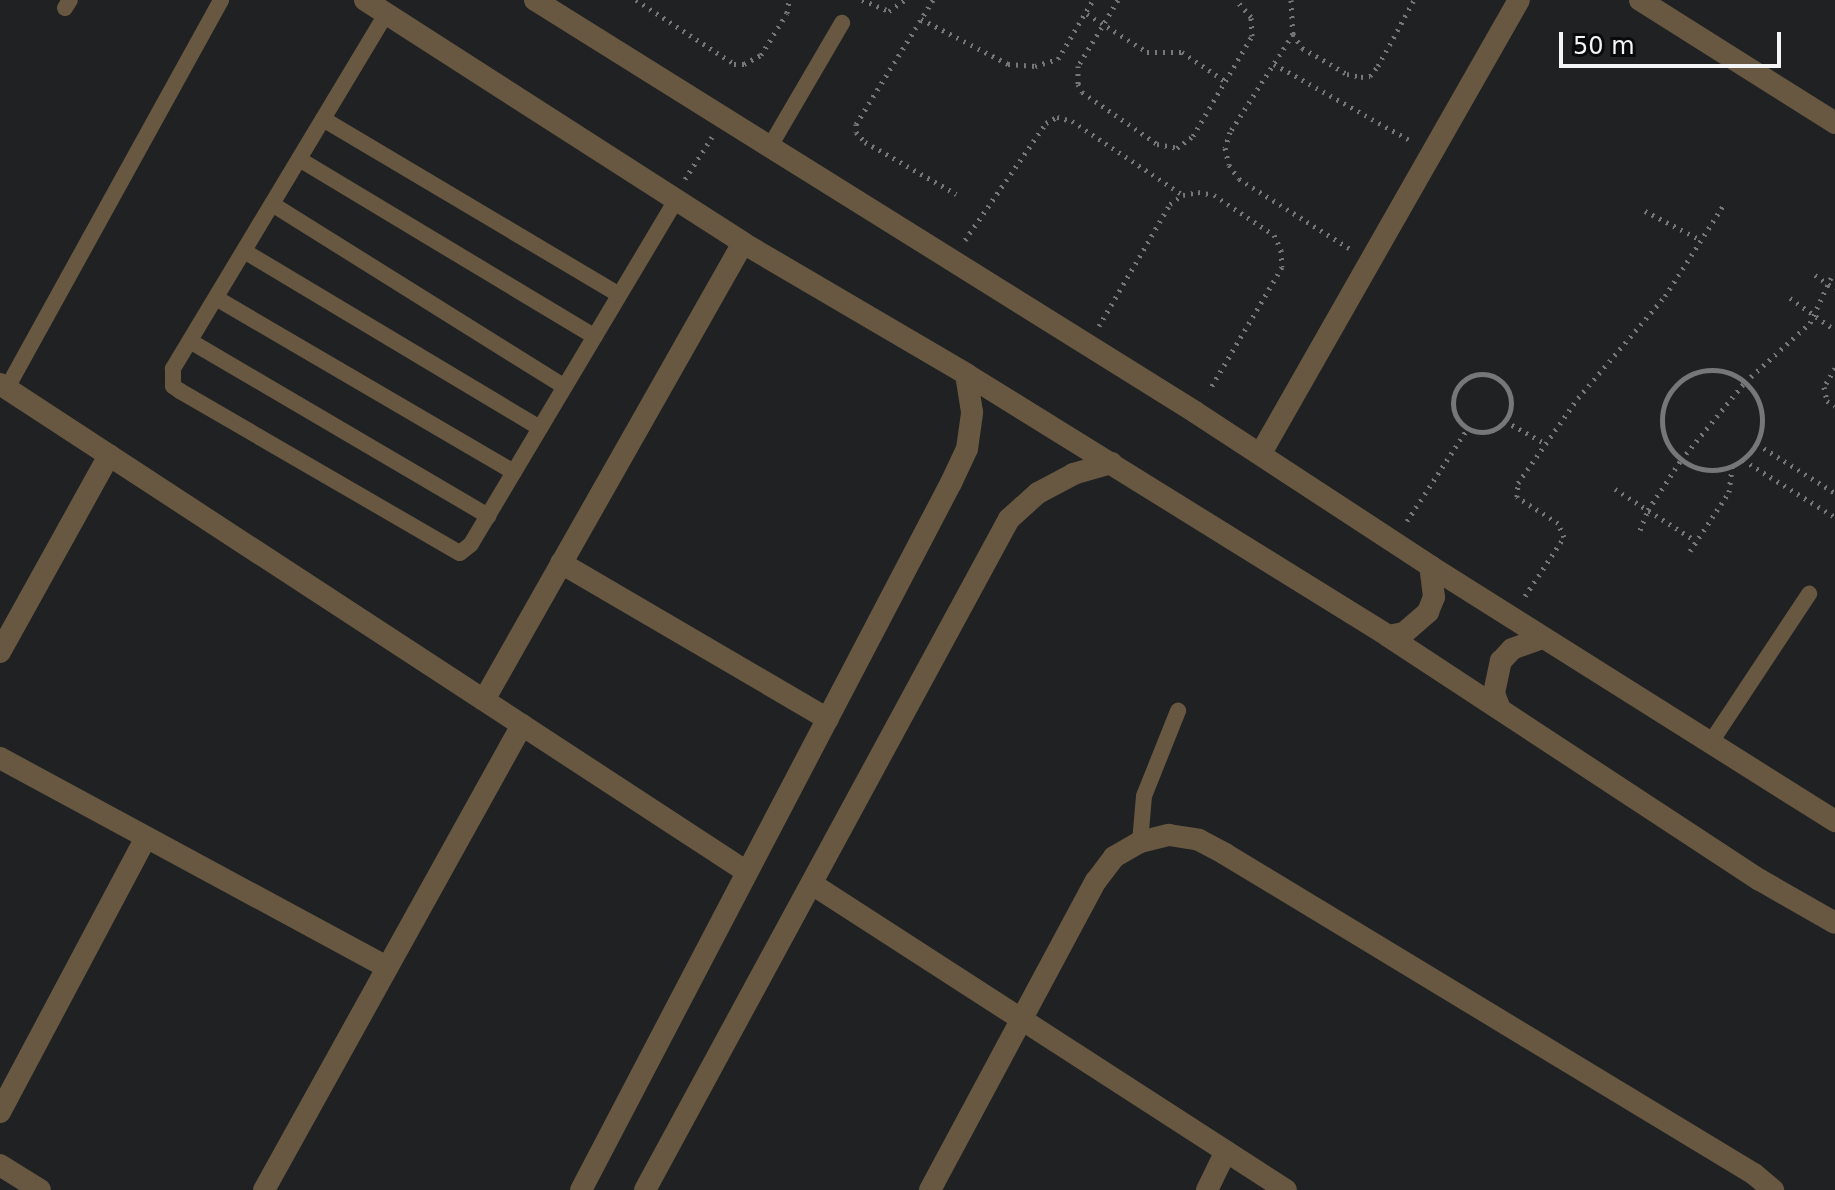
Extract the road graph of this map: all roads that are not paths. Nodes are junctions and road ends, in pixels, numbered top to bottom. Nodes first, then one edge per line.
1 (221, 0) edge
2 (365, 0) edge
3 (535, 0) edge
4 (1519, 0) edge
5 (1640, 0) edge
6 (386, 14) junction
7 (842, 23) dead end
8 (323, 119) junction
9 (1835, 123) edge
10 (769, 148) junction
11 (299, 159) junction
12 (675, 199) junction
13 (272, 204) junction
14 (743, 243) junction
15 (244, 251) junction
16 (619, 295) junction
17 (216, 298) junction
18 (595, 337) junction
19 (190, 341) junction
20 (966, 374) junction
21 (4, 386) edge
22 (565, 387) junction
23 (540, 428) junction
24 (1261, 453) junction
25 (109, 455) junction
26 (1111, 463) junction
27 (514, 472) junction
28 (488, 516) junction
29 (561, 563) junction
30 (1430, 566) junction
31 (1809, 594) dead end
32 (1388, 636) junction
33 (1542, 638) junction
34 (0, 652) edge
35 (484, 700) junction
36 (1500, 709) junction
37 (1178, 711) dead end
38 (828, 719) junction
39 (522, 725) junction
40 (1711, 742) junction
41 (0, 758) edge
42 (1835, 821) edge
43 (146, 837) junction
44 (1140, 842) junction
45 (747, 872) junction
46 (812, 884) junction
47 (1835, 923) edge
48 (387, 967) junction
49 (1021, 1019) junction
50 (0, 1112) edge
51 (1226, 1151) junction
52 (0, 1165) edge
53 (40, 1190) edge
54 (264, 1190) edge
55 (581, 1190) edge
56 (645, 1190) edge
57 (930, 1190) edge
58 (1207, 1190) edge
59 (1286, 1190) edge
60 (1773, 1190) edge

1 - 21 lane
2 - 6 street
3 - 10 street
4 - 24 street
5 - 9 street
6 - 8 lane
6 - 12 street
7 - 10 lane
8 - 11 lane
8 - 16 lane
10 - 24 street
11 - 13 lane
11 - 18 lane
12 - 14 street
12 - 16 lane
13 - 15 lane
13 - 22 lane
14 - 20 street
14 - 29 street
15 - 17 lane
15 - 23 lane
16 - 18 lane
17 - 19 lane
17 - 27 lane
18 - 22 lane
19 - 28 lane
19 - 28 lane
20 - 26 street
20 - 38 street
21 - 25 street
22 - 23 lane
23 - 27 lane
24 - 30 street
25 - 34 street
25 - 35 street
26 - 32 street
26 - 46 street
27 - 28 lane
29 - 35 street
29 - 38 street
30 - 32 street
30 - 33 street
31 - 40 lane
32 - 36 street
33 - 36 street
33 - 40 street
35 - 39 street
36 - 47 street
37 - 44 lane
38 - 45 street
39 - 45 street
39 - 48 street
40 - 42 street
41 - 43 street
43 - 48 street
43 - 50 street
44 - 49 street
44 - 60 street
45 - 55 street
46 - 49 street
46 - 56 street
48 - 54 street
49 - 51 street
49 - 57 street
51 - 58 street
51 - 59 street
52 - 53 street

